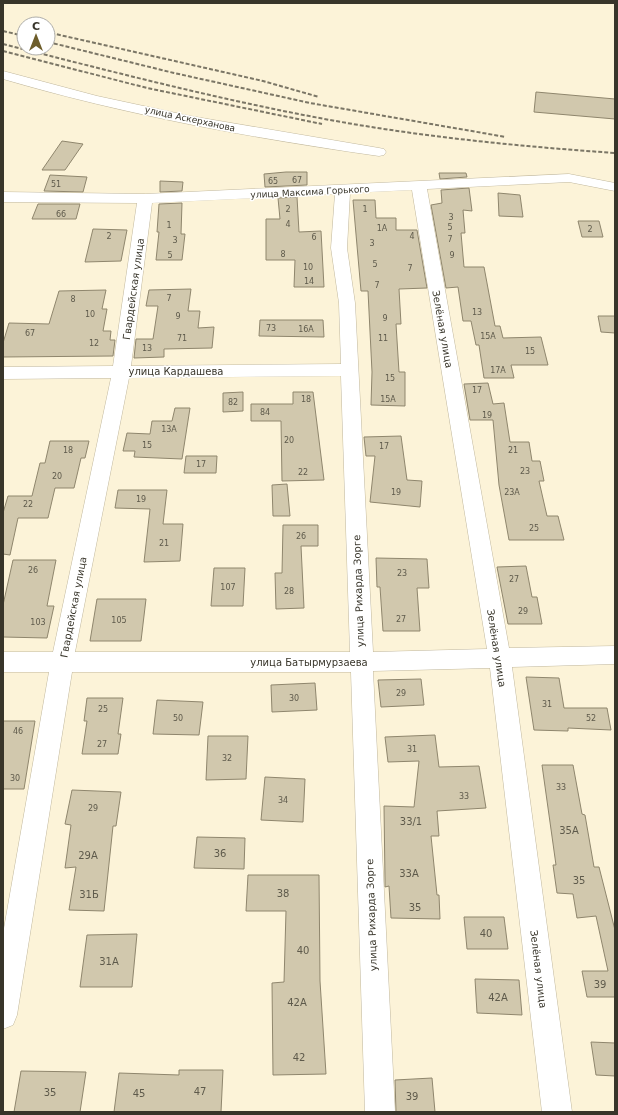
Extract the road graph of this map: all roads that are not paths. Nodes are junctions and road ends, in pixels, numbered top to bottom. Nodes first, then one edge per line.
1 (3, 74) edge
2 (379, 152) dead end
3 (419, 187) junction
4 (615, 187) edge
5 (343, 190) junction
6 (3, 196) edge
7 (145, 199) junction
8 (349, 370) junction
9 (121, 372) junction
10 (3, 373) edge
11 (615, 655) edge
12 (500, 659) junction
13 (3, 662) edge
14 (62, 662) junction
15 (361, 662) junction
16 (3, 1015) edge
17 (380, 1112) edge
18 (557, 1112) edge

1 - 2 street, улица Аскерханова
3 - 4 street, улица Максима Горького
3 - 5 street, улица Максима Горького
3 - 12 street, Зелёная улица
5 - 7 street, улица Максима Горького
5 - 8 street, улица Рихарда Зорге
6 - 7 street, улица Максима Горького
7 - 9 street, Гвардейская улица
8 - 9 street, улица Кардашева
8 - 15 street, улица Рихарда Зорге
9 - 10 street, улица Кардашева
9 - 14 street, Гвардейская улица
11 - 12 street, улица Батырмурзаева
12 - 15 street, улица Батырмурзаева
12 - 18 street, Зелёная улица
13 - 14 street, улица Батырмурзаева
14 - 15 street, улица Батырмурзаева
14 - 16 street, Гвардейская улица
15 - 17 street, улица Рихарда Зорге

